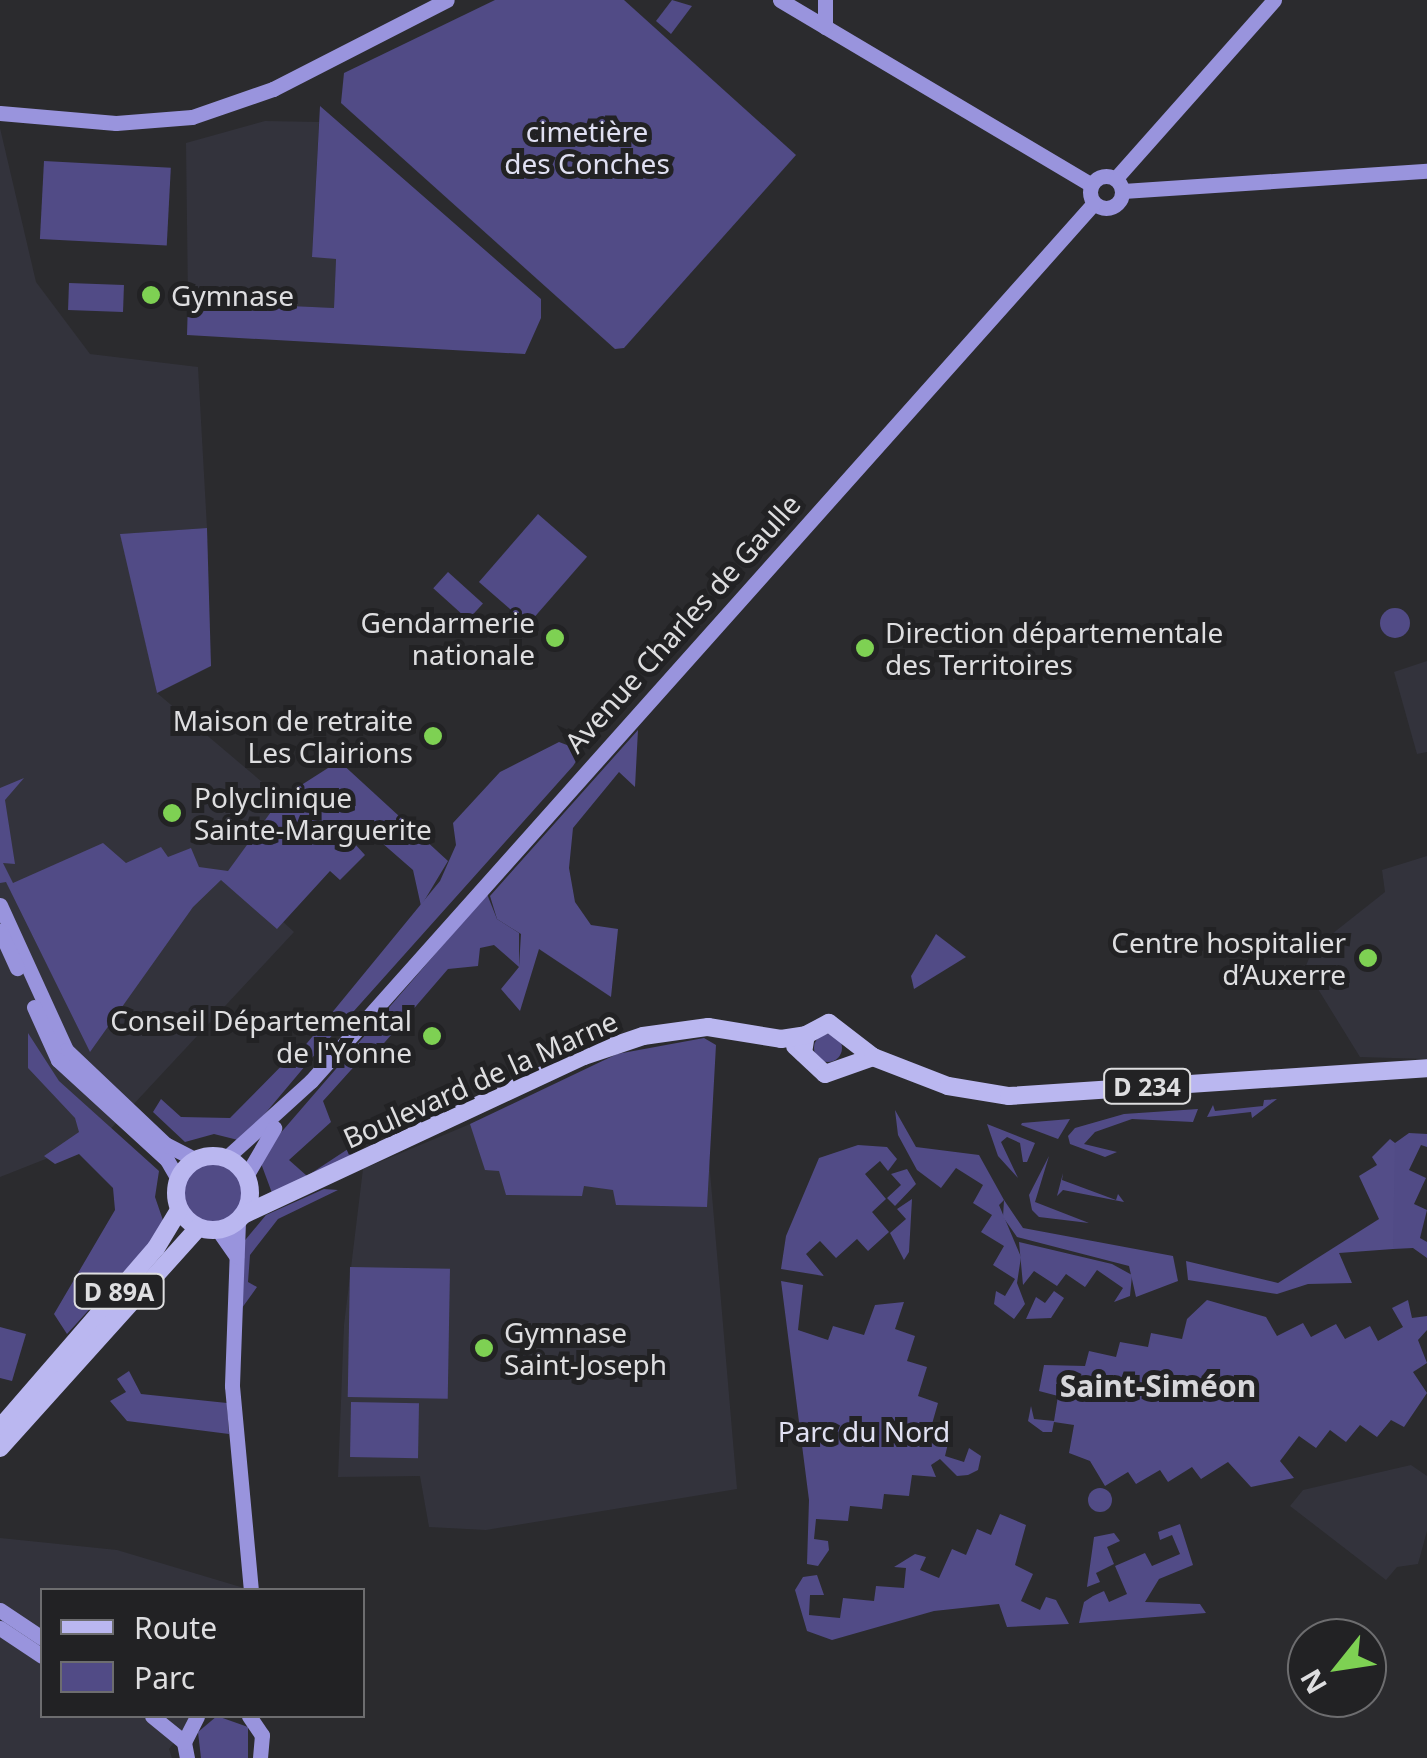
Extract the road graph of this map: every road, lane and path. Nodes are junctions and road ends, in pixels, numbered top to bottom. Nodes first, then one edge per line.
1 (447, 0) edge
2 (780, 0) edge
3 (825, 0) edge
4 (1274, 0) edge
5 (826, 27) junction
6 (0, 113) edge
7 (1427, 171) edge
8 (1119, 184) junction
9 (1092, 185) junction
10 (1094, 203) junction
11 (0, 904) edge
12 (0, 931) edge
13 (851, 1038) junction
14 (804, 1044) junction
15 (873, 1057) junction
16 (847, 1066) junction
17 (1427, 1068) edge
18 (311, 1081) junction
19 (226, 1158) junction
20 (196, 1160) junction
21 (178, 1178) junction
22 (248, 1184) junction
23 (268, 1204) junction
24 (179, 1210) junction
25 (241, 1217) junction
26 (198, 1228) junction
27 (218, 1230) junction
28 (236, 1256) junction
29 (0, 1428) edge
30 (0, 1448) edge
31 (251, 1588) edge
32 (0, 1609) edge
33 (0, 1628) edge
34 (40, 1633) edge
35 (40, 1655) edge
36 (154, 1718) edge
37 (196, 1718) edge
38 (250, 1718) edge
39 (186, 1750) edge
40 (260, 1758) edge

1 - 6 street
2 - 5 street
3 - 5 street
4 - 8 street
5 - 9 street
7 - 8 street
8 - 9 street
8 - 10 street
9 - 10 street
10 - 18 street, Avenue Charles de Gaulle
11 - 20 street
12 - 21 street
13 - 14 main road
13 - 15 main road, D 234
13 - 16 main road
14 - 16 main road
14 - 23 main road, Boulevard de la Marne
15 - 16 main road
15 - 17 main road, D 234
18 - 19 street, Avenue Charles de Gaulle
18 - 22 street, Avenue Charles de Gaulle
19 - 20 main road
19 - 22 main road
20 - 21 main road
21 - 24 main road
22 - 23 main road
22 - 25 main road
23 - 25 main road, Boulevard de la Marne
24 - 26 main road
24 - 29 main road, D 89A
25 - 27 main road
25 - 28 street
26 - 27 main road
26 - 30 main road, D 89A
27 - 28 street
28 - 31 street
32 - 34 street
33 - 35 street
36 - 39 street
37 - 39 street
38 - 40 street

